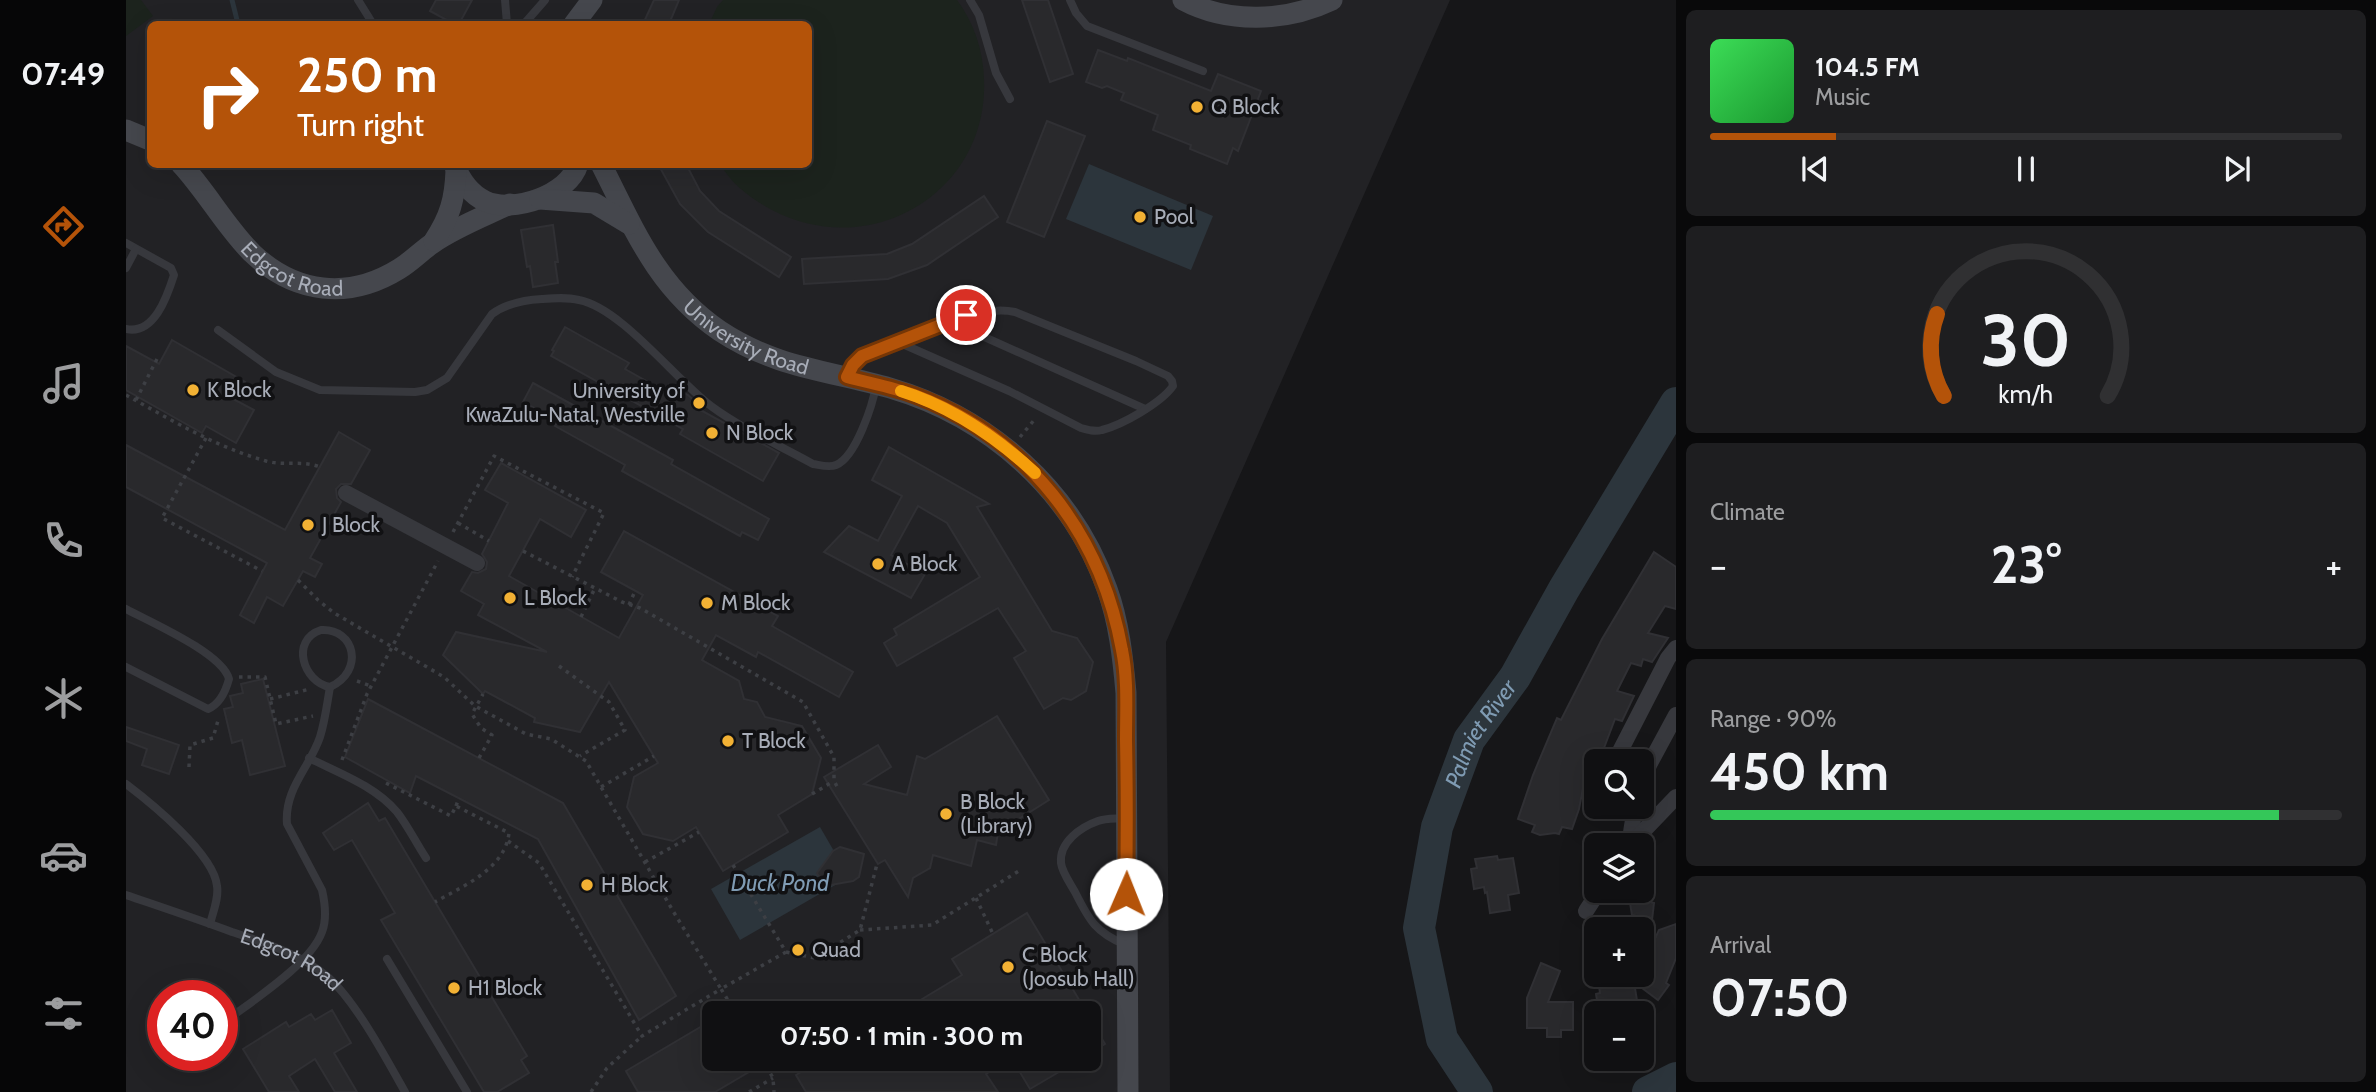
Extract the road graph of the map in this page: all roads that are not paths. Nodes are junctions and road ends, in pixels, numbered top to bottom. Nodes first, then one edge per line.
1 (358, 0) edge
2 (505, 0) edge
3 (545, 0) edge
4 (592, 0) edge
5 (971, 0) edge
6 (1070, 0) edge
7 (1183, 0) edge
8 (1332, 0) edge
9 (371, 21) edge
10 (507, 21) edge
11 (527, 21) edge
12 (576, 21) edge
13 (1203, 72) dead end
14 (1010, 99) dead end
15 (126, 130) edge
16 (147, 139) edge
17 (184, 168) edge
18 (455, 168) edge
19 (456, 168) edge
20 (575, 168) edge
21 (603, 168) edge
22 (540, 199) junction
23 (510, 204) junction
24 (629, 224) junction
25 (126, 243) edge
26 (433, 243) junction
27 (136, 249) junction
28 (126, 268) edge
29 (951, 322) junction
30 (126, 329) edge
31 (218, 330) dead end
32 (898, 342) junction
33 (847, 377) junction
34 (876, 385) junction
35 (1145, 409) junction
36 (346, 493) dead end
37 (477, 563) dead end
38 (126, 609) edge
39 (1676, 648) edge
40 (126, 667) edge
41 (326, 687) junction
42 (1676, 715) edge
43 (1621, 749) edge
44 (1654, 756) edge
45 (309, 758) junction
46 (126, 784) edge
47 (1676, 797) edge
48 (1128, 818) junction
49 (1641, 833) edge
50 (426, 858) dead end
51 (126, 895) edge
52 (1592, 903) edge
53 (1586, 911) dead end
54 (210, 924) junction
55 (1126, 944) junction
56 (387, 959) dead end
57 (303, 961) junction
58 (238, 1012) edge
59 (404, 1092) edge
60 (467, 1092) edge
61 (1128, 1092) edge

1 - 9 lane
2 - 10 lane
3 - 11 lane
4 - 12 street
5 - 14 lane
6 - 13 lane
7 - 8 street
15 - 16 street
17 - 26 street, Edgcot Road
18 - 26 street, Edgcot Road
19 - 23 street
20 - 22 street
21 - 24 street, University Road
22 - 23 street
22 - 24 street, University Road
23 - 26 street, Edgcot Road
24 - 33 street, University Road
25 - 27 lane
27 - 28 lane
27 - 30 lane
29 - 32 lane
29 - 35 lane
29 - 35 lane
31 - 34 lane
32 - 33 lane
32 - 35 lane
33 - 34 street, University Road
34 - 48 street, University Road
36 - 37 street, bridge
38 - 40 lane
39 - 43 street
41 - 41 lane
41 - 45 lane
42 - 44 street
45 - 50 lane
45 - 57 lane
46 - 54 lane
47 - 49 street
48 - 55 street, University Road
48 - 55 lane
51 - 54 lane, Edgcot Road
52 - 53 street
54 - 57 lane, Edgcot Road
55 - 61 street, University Road
56 - 60 lane
57 - 58 lane
57 - 59 lane, Edgcot Road

